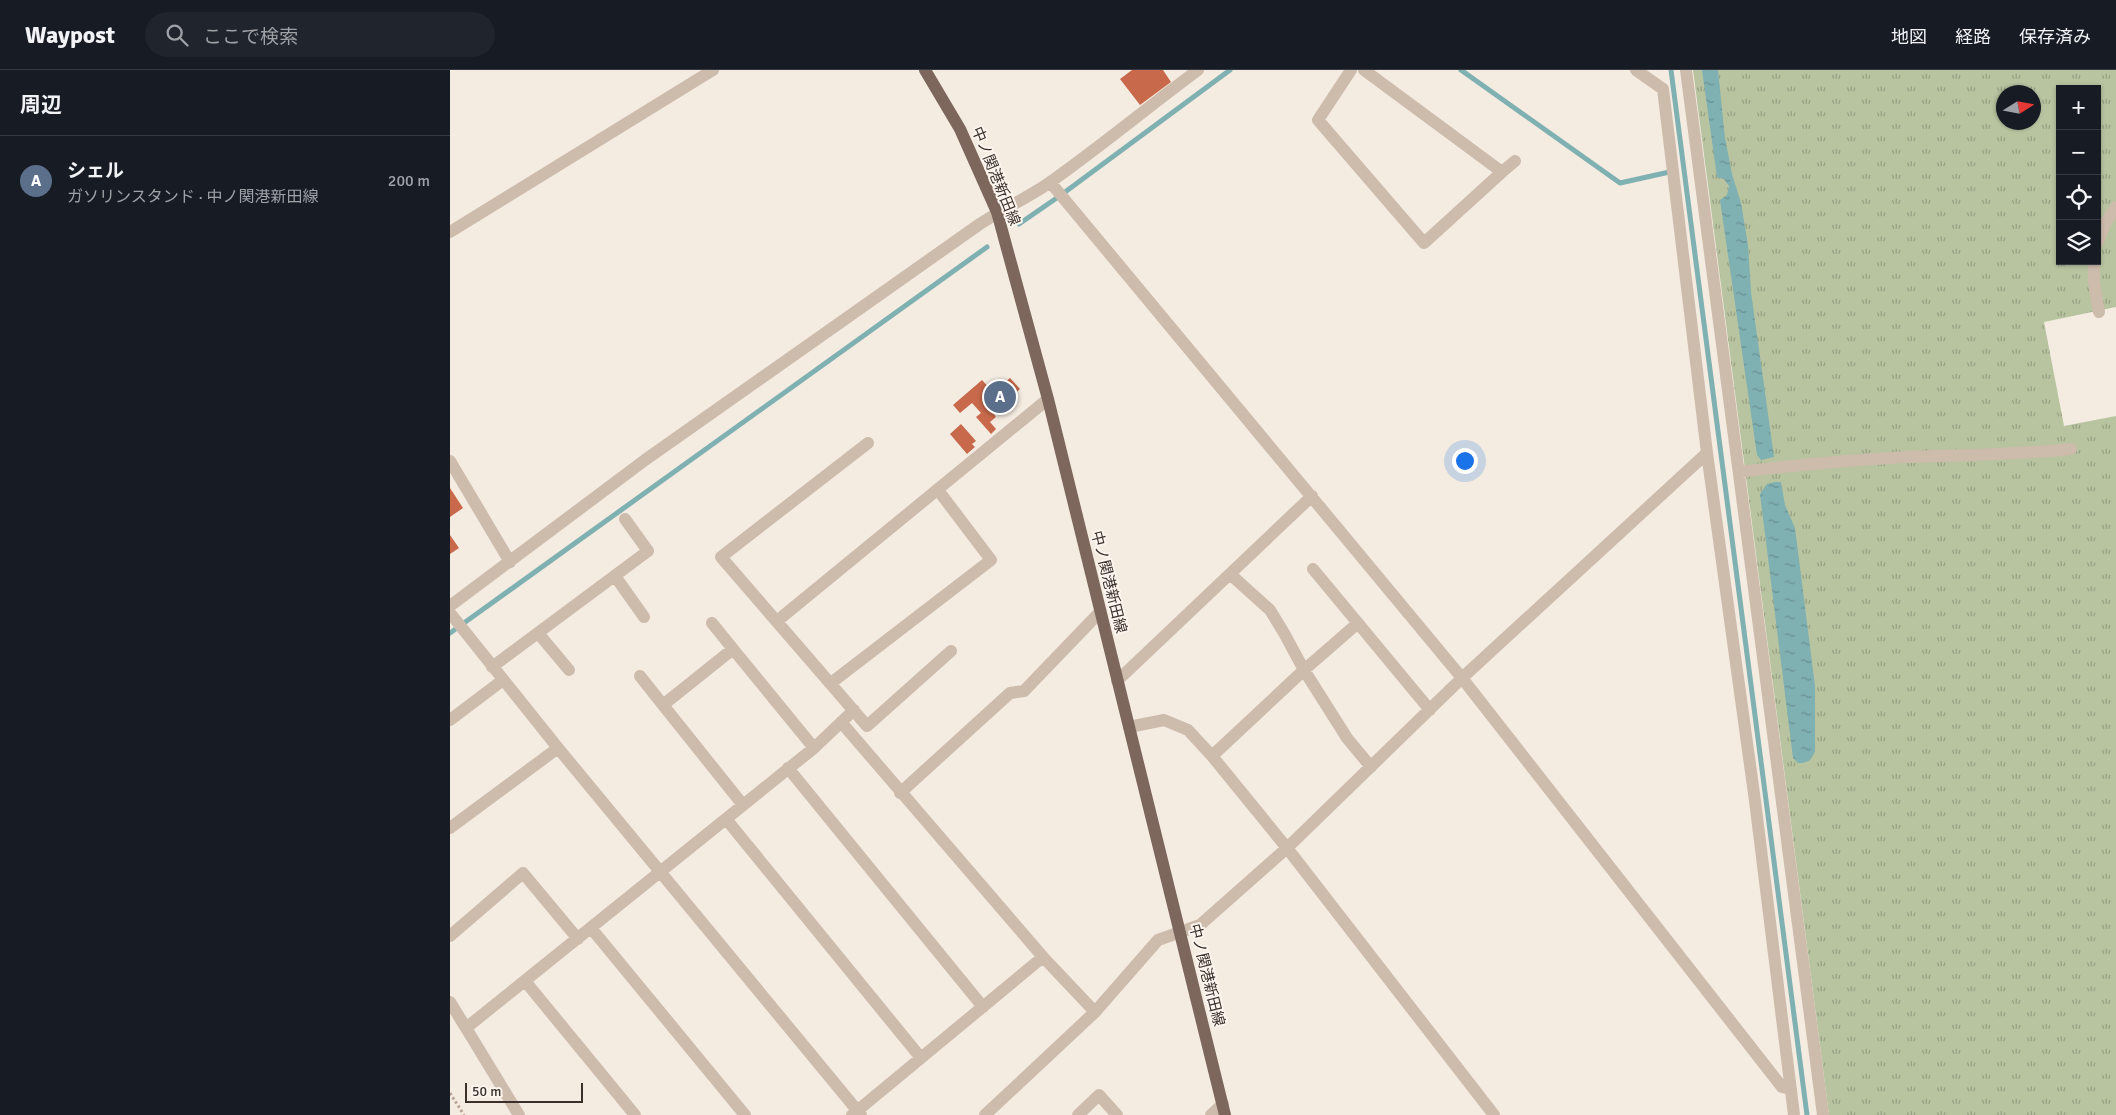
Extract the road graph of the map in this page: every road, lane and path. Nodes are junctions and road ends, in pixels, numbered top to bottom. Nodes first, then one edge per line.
1 (713, 70) edge
2 (925, 70) edge
3 (1198, 70) edge
4 (1351, 70) edge
5 (1364, 70) edge
6 (1636, 70) edge
7 (1686, 70) edge
8 (1515, 161) dead end
9 (1502, 172) junction
10 (1050, 182) junction
11 (2116, 207) edge
12 (997, 212) junction
13 (450, 232) edge
14 (2101, 234) edge
15 (2094, 265) edge
16 (2099, 312) dead end
17 (1048, 399) junction
18 (868, 443) dead end
19 (2071, 450) dead end
20 (1707, 453) junction
21 (450, 461) edge
22 (1739, 472) junction
23 (938, 490) junction
24 (1312, 496) junction
25 (625, 519) dead end
26 (510, 562) junction
27 (1313, 569) dead end
28 (1230, 574) junction
29 (615, 576) junction
30 (450, 606) edge
31 (1100, 612) junction
32 (450, 613) edge
33 (644, 617) dead end
34 (777, 621) junction
35 (1358, 623) junction
36 (712, 624) dead end
37 (538, 633) junction
38 (733, 650) junction
39 (951, 651) dead end
40 (492, 667) junction
41 (568, 670) dead end
42 (1304, 670) junction
43 (640, 676) dead end
44 (1462, 678) junction
45 (503, 680) junction
46 (1117, 681) junction
47 (831, 683) junction
48 (663, 705) junction
49 (854, 710) junction
50 (1430, 710) junction
51 (450, 720) edge
52 (841, 722) junction
53 (1129, 727) junction
54 (558, 748) junction
55 (814, 748) junction
56 (1212, 756) junction
57 (1371, 767) junction
58 (788, 768) junction
59 (900, 793) junction
60 (743, 805) junction
61 (726, 819) junction
62 (450, 828) edge
63 (1287, 848) junction
64 (659, 870) junction
65 (591, 928) junction
66 (1180, 933) junction
67 (450, 936) edge
68 (578, 939) junction
69 (1043, 957) junction
70 (524, 981) junction
71 (450, 1002) edge
72 (983, 1007) junction
73 (1095, 1012) junction
74 (466, 1028) junction
75 (921, 1058) junction
76 (1791, 1089) junction
77 (450, 1093) edge
78 (1224, 1110) edge
79 (857, 1113) edge
80 (464, 1115) edge
81 (519, 1115) edge
82 (635, 1115) edge
83 (745, 1115) edge
84 (985, 1115) edge
85 (1078, 1115) edge
86 (1117, 1115) edge
87 (1211, 1115) edge
88 (1494, 1115) edge
89 (1794, 1115) edge
90 (1823, 1115) edge

1 - 13 street
2 - 12 main road, 中ノ関港新田線
3 - 10 street
4 - 9 street
5 - 9 street
6 - 20 street
7 - 22 street
8 - 9 street
10 - 12 street
10 - 24 street
11 - 14 street
12 - 17 main road, 中ノ関港新田線
12 - 26 street
15 - 16 street
17 - 23 street
17 - 31 main road, 中ノ関港新田線
18 - 34 street
19 - 22 street
20 - 44 street
20 - 76 street
21 - 26 street
22 - 90 street
23 - 34 street
23 - 47 street
24 - 28 street
24 - 44 street
25 - 29 street
26 - 30 street
27 - 35 street
28 - 42 street
28 - 46 street
29 - 33 street
29 - 37 street
31 - 46 main road, 中ノ関港新田線
31 - 59 street
32 - 40 street
34 - 47 street
35 - 42 street
35 - 50 street
36 - 38 street
37 - 40 street
37 - 41 street
38 - 48 street
38 - 55 street
39 - 49 street
40 - 45 street
42 - 56 street
42 - 57 street
43 - 48 street
44 - 50 street
44 - 76 street
45 - 51 street
45 - 54 street
46 - 53 main road, 中ノ関港新田線
47 - 49 street
48 - 60 street
49 - 52 street
50 - 57 street
52 - 55 street
52 - 59 street
53 - 56 street
53 - 66 main road, 中ノ関港新田線
54 - 62 street
54 - 64 street
55 - 58 street
56 - 63 street
57 - 63 street
58 - 60 street
58 - 72 street
59 - 69 street
60 - 61 street
61 - 64 street
61 - 75 street
63 - 66 street
63 - 88 street
64 - 65 street
64 - 79 street
65 - 68 street
65 - 83 street
66 - 73 street
66 - 78 main road, 中ノ関港新田線
67 - 68 street
68 - 70 street
69 - 72 street
69 - 73 street
70 - 74 street
70 - 82 street
71 - 74 street
72 - 75 street
73 - 84 street
74 - 81 street
75 - 79 street
76 - 89 street
77 - 80 path
78 - 87 street
85 - 86 street

